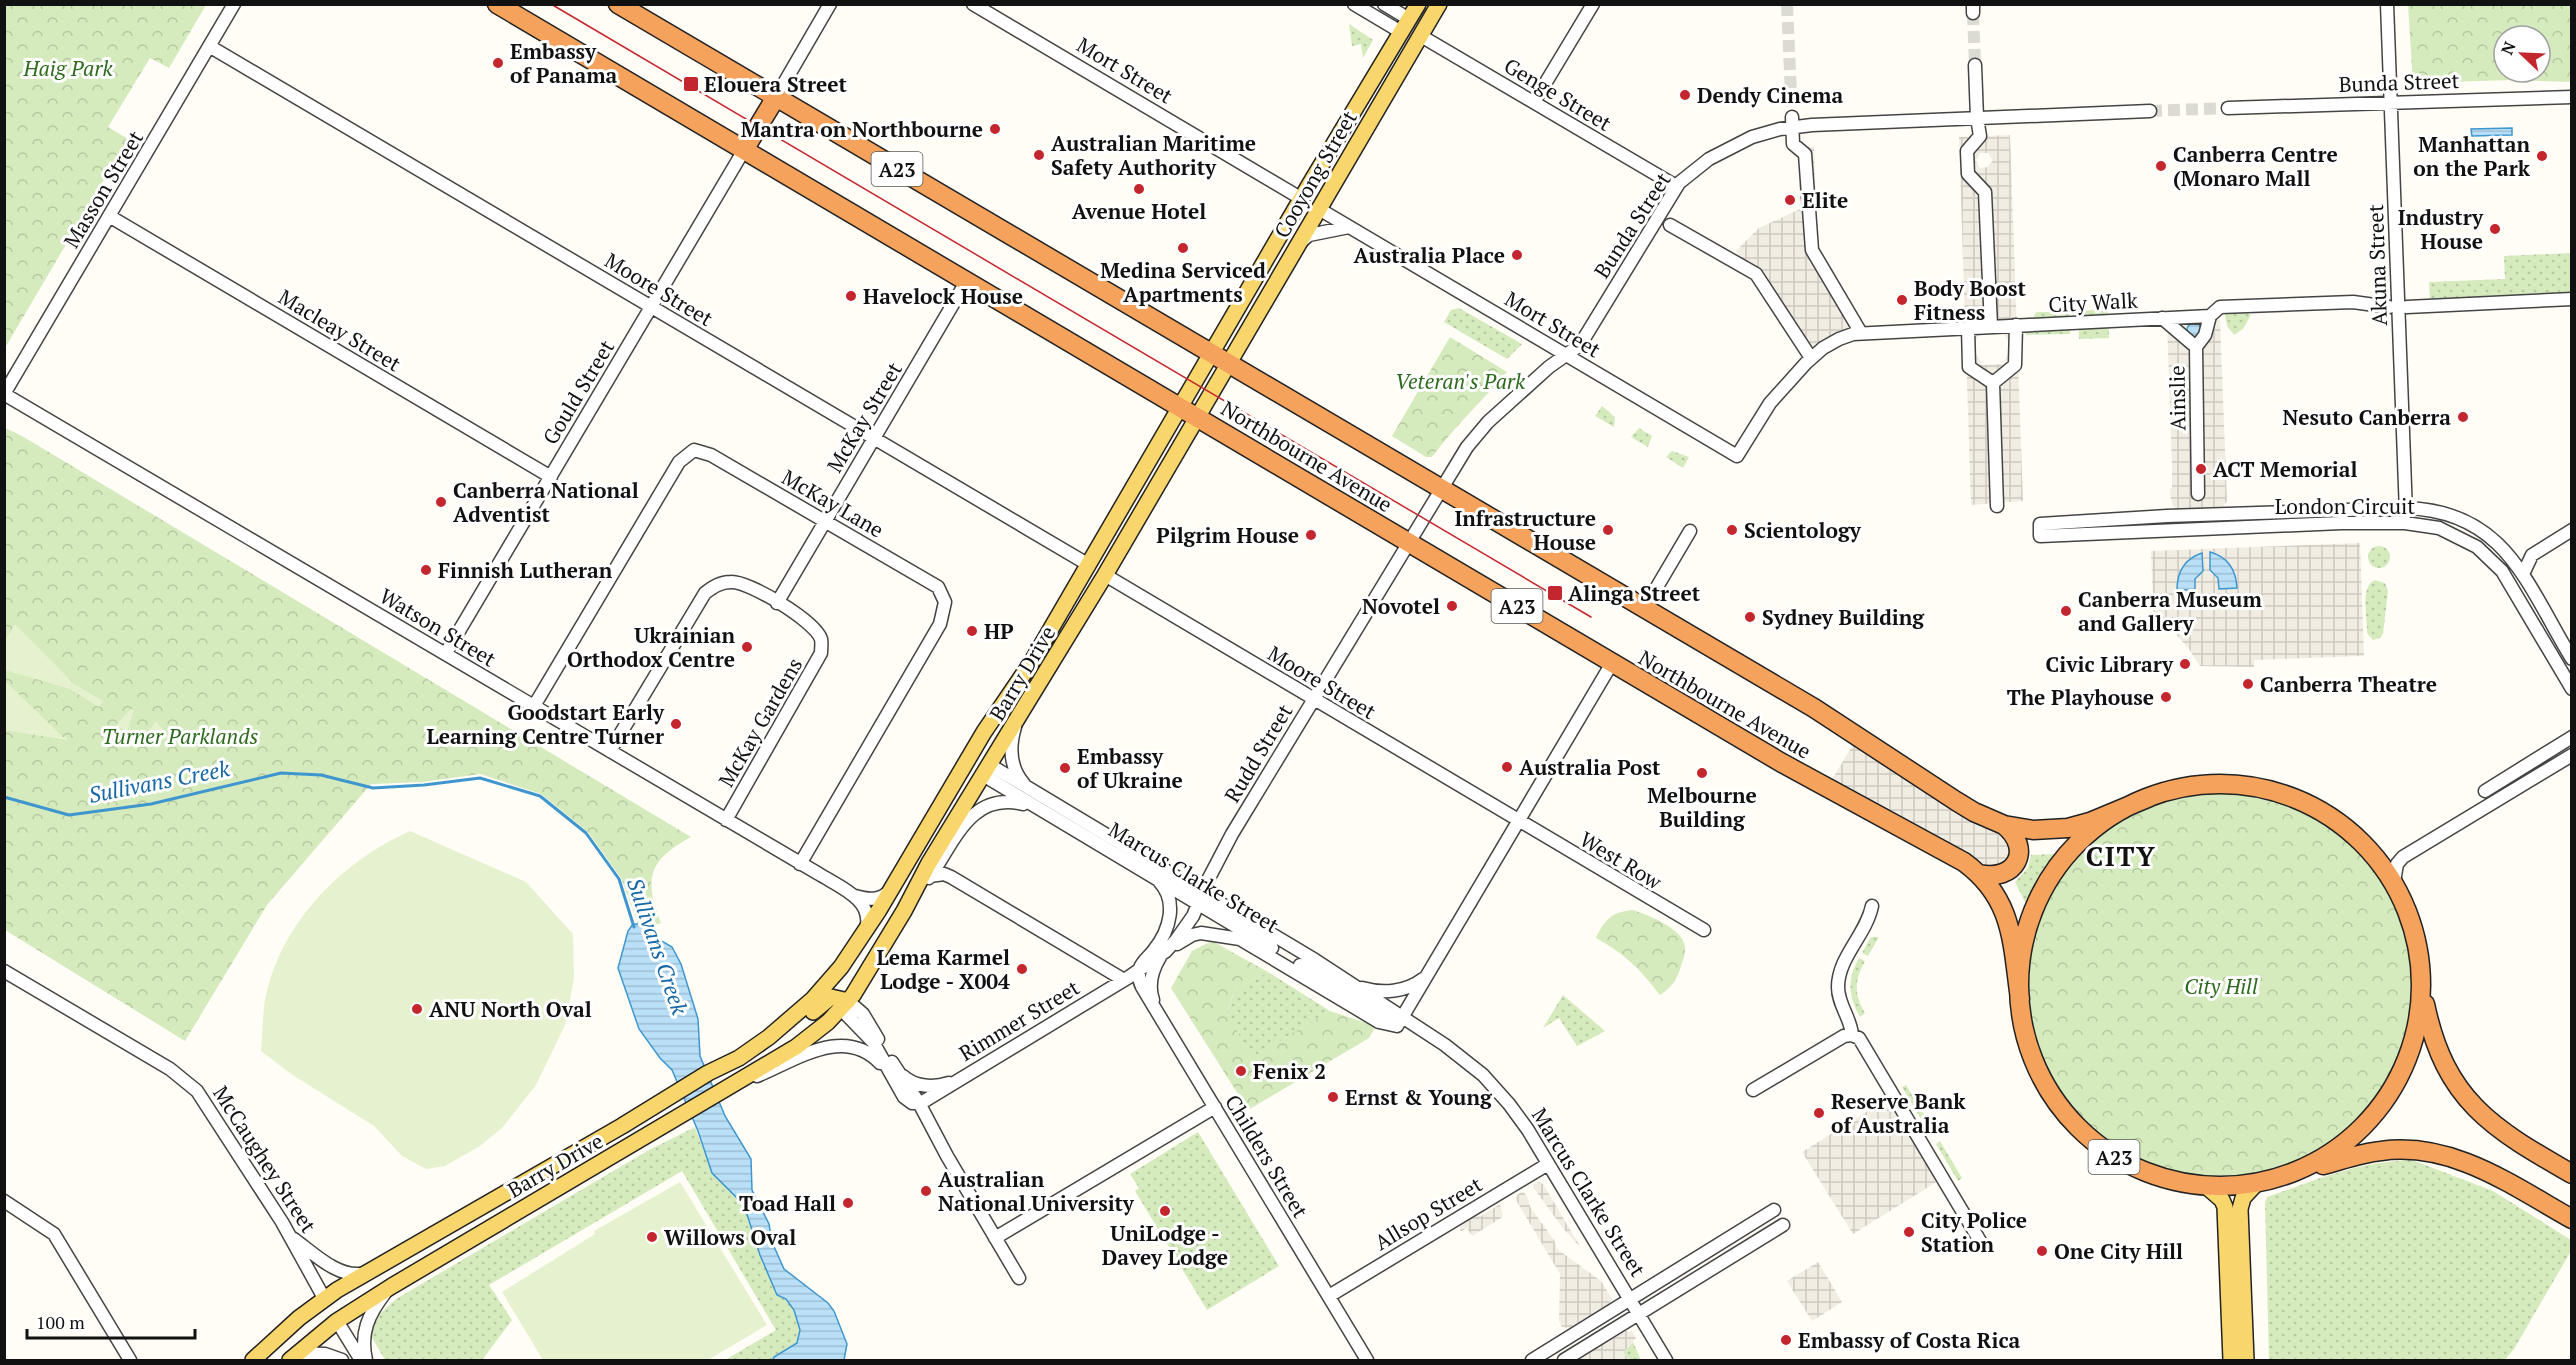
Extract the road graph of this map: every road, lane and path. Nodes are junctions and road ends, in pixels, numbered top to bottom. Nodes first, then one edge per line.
1 (234, 4) edge
2 (497, 4) edge
3 (618, 4) edge
4 (830, 4) edge
5 (973, 4) edge
6 (1354, 4) edge
7 (1384, 4) edge
8 (1418, 4) edge
9 (1439, 4) edge
10 (1593, 4) edge
11 (2387, 4) edge
12 (1405, 26) junction
13 (1421, 36) junction
14 (209, 46) junction
15 (1975, 65) tunnel mouth
16 (776, 97) junction
17 (2571, 97) edge
18 (1534, 102) junction
19 (2390, 102) junction
20 (2229, 108) tunnel mouth
21 (2150, 111) tunnel mouth
22 (1977, 118) junction
23 (1792, 122) junction
24 (1337, 138) junction
25 (1354, 148) junction
26 (744, 150) junction
27 (1676, 186) junction
28 (1302, 199) junction
29 (1319, 209) junction
30 (109, 216) junction
31 (1670, 225) dead end
32 (1348, 226) junction
33 (1299, 243) junction
34 (966, 282) junction
35 (2571, 299) edge
36 (651, 307) junction
37 (2407, 307) dead end
38 (2388, 308) dead end
39 (2210, 316) junction
40 (2162, 318) junction
41 (2016, 325) junction
42 (1991, 326) junction
43 (1968, 327) junction
44 (1860, 333) junction
45 (2196, 347) junction
46 (1210, 354) junction
47 (1564, 355) junction
48 (1811, 358) junction
49 (1227, 364) junction
50 (1993, 383) junction
51 (1782, 392) joint
52 (4, 394) edge
53 (1180, 407) junction
54 (1197, 417) junction
55 (874, 438) junction
56 (550, 477) junction
57 (1441, 489) junction
58 (2198, 494) dead end
59 (1997, 506) dead end
60 (2406, 508) junction
61 (2233, 515) junction
62 (2167, 516) junction
63 (825, 521) junction
64 (2405, 523) junction
65 (2217, 528) junction
66 (2188, 530) junction
67 (2571, 530) edge
68 (1690, 531) dead end
69 (1409, 542) junction
70 (1089, 566) junction
71 (2523, 574) junction
72 (1105, 575) junction
73 (777, 603) junction
74 (1644, 609) junction
75 (446, 653) junction
76 (2571, 659) edge
77 (1612, 663) junction
78 (2571, 689) edge
79 (1313, 699) junction
80 (534, 706) junction
81 (1019, 718) junction
82 (2571, 737) edge
83 (610, 751) junction
84 (2571, 755) edge
85 (969, 759) junction
86 (986, 770) junction
87 (1028, 787) junction
88 (2485, 791) dead end
89 (2150, 796) junction
90 (1039, 808) junction
91 (726, 820) junction
92 (1518, 822) junction
93 (2004, 825) junction
94 (800, 864) junction
95 (1979, 874) junction
96 (930, 876) junction
97 (1159, 881) junction
98 (2394, 882) junction
99 (893, 888) junction
100 (851, 894) junction
101 (1200, 899) junction
102 (1872, 906) dead end
103 (904, 911) junction
104 (1704, 930) dead end
105 (866, 931) junction
106 (852, 951) junction
107 (1164, 953) junction
108 (4, 971) edge
109 (1139, 971) junction
110 (1428, 974) junction
111 (1124, 980) junction
112 (1351, 984) junction
113 (2422, 988) junction
114 (820, 991) junction
115 (2020, 999) junction
116 (841, 1000) junction
117 (1157, 1010) junction
118 (1402, 1018) junction
119 (1852, 1035) junction
120 (893, 1071) junction
121 (708, 1073) junction
122 (958, 1080) junction
123 (726, 1090) junction
124 (1752, 1090) dead end
125 (901, 1093) junction
126 (919, 1103) junction
127 (1215, 1107) junction
128 (947, 1156) junction
129 (1548, 1164) junction
130 (2298, 1172) junction
131 (2571, 1174) edge
132 (2256, 1184) junction
133 (2206, 1187) junction
134 (4, 1201) edge
135 (1774, 1210) dead end
136 (2571, 1219) edge
137 (1784, 1225) dead end
138 (291, 1237) junction
139 (995, 1238) junction
140 (1983, 1246) dead end
141 (365, 1272) junction
142 (1019, 1278) dead end
143 (392, 1286) junction
144 (1329, 1296) junction
145 (324, 1298) junction
146 (1631, 1299) junction
147 (1640, 1314) junction
148 (337, 1321) junction
149 (294, 1357) edge
150 (130, 1360) edge
151 (253, 1360) edge
152 (342, 1360) edge
153 (361, 1360) edge
154 (366, 1360) edge
155 (1367, 1360) edge
156 (1532, 1360) edge
157 (1564, 1360) edge
158 (1666, 1360) edge
159 (2231, 1360) edge
160 (2246, 1360) edge

1 - 14 street, Masson Street
2 - 26 highway, Northbourne Avenue / A23
3 - 16 highway, Northbourne Avenue / A23
4 - 16 street
5 - 28 street, Mort Street
6 - 12 street
7 - 12 street
8 - 12 main road, Cooyong Street
9 - 13 main road, Cooyong Street
10 - 18 street
11 - 19 street, Akuna Street
12 - 13 main road
12 - 24 main road, Cooyong Street
13 - 18 street, Genge Street
13 - 25 main road, Cooyong Street
14 - 30 street, Masson Street
14 - 36 street, Moore Street
15 - 22 street
16 - 26 highway
16 - 46 highway, Northbourne Avenue / A23
17 - 19 street, Bunda Street
18 - 27 street, Genge Street
19 - 20 street, Bunda Street
19 - 60 street, Akuna Street
21 - 22 street, Bunda Street
22 - 23 street, Bunda Street
22 - 42 street
23 - 27 street, Bunda Street
23 - 44 street
24 - 25 main road
24 - 28 main road, Cooyong Street
25 - 29 main road, Cooyong Street
26 - 34 highway, Northbourne Avenue / A23
26 - 36 street, Gould Street
27 - 47 street, Bunda Street
28 - 29 main road, Mort Street
28 - 46 main road, Cooyong Street
29 - 32 street, Mort Street
29 - 33 main road, Cooyong Street
30 - 52 street, Masson Street
30 - 56 street, Macleay Street
31 - 48 street
32 - 33 street
32 - 47 street, Mort Street
33 - 49 main road, Cooyong Street
34 - 53 highway, Northbourne Avenue / A23
34 - 55 street, McKay Street
35 - 37 street
36 - 55 street, Moore Street
36 - 56 street, Gould Street
38 - 39 street, City Walk
39 - 40 street, City Walk
39 - 45 street
40 - 41 street, City Walk
40 - 45 street, Ainslie
41 - 42 street, City Walk
41 - 50 street
42 - 43 street, City Walk
43 - 44 street, City Walk
43 - 50 street
44 - 48 street, City Walk
45 - 58 street, Ainslie
46 - 49 highway, Northbourne Avenue / A23
46 - 53 main road, Barry Drive
47 - 51 street, Mort Street
47 - 57 street, Bunda Street
48 - 51 street, City Walk
49 - 54 main road, Barry Drive
49 - 57 highway, Northbourne Avenue / A23
50 - 59 street
52 - 75 street, Watson Street
53 - 54 highway, Northbourne Avenue / A23
53 - 70 main road, Barry Drive
54 - 69 highway, Northbourne Avenue / A23
54 - 72 main road, Barry Drive
55 - 63 street, McKay Street
55 - 70 street, Moore Street
56 - 75 street, Gould Street
57 - 69 street, Rudd Street
57 - 74 highway, Northbourne Avenue / A23
60 - 61 street, London Circuit
60 - 64 street, Akuna Street
60 - 71 street, London Circuit
61 - 62 street, London Circuit
61 - 65 street
62 - 66 street
62 - 66 street, London Circuit
63 - 73 street, McKay Street
63 - 80 street, McKay Lane
63 - 94 street, McKay Lane
64 - 65 street, London Circuit
64 - 78 street, London Circuit
65 - 66 street, London Circuit
67 - 71 street
68 - 74 street
69 - 77 highway, Northbourne Avenue / A23
69 - 79 street, Rudd Street
70 - 85 main road, Barry Drive
71 - 76 street, London Circuit
72 - 79 street, Moore Street
72 - 81 main road, Barry Drive
73 - 83 street, McKay Gardens
73 - 91 street, McKay Gardens
74 - 93 highway, Northbourne Avenue / A23
75 - 80 street, Watson Street
77 - 92 street
77 - 95 highway, Northbourne Avenue / A23
79 - 92 street, Moore Street
79 - 101 street, Rudd Street
80 - 83 street, Watson Street
81 - 86 main road, Barry Drive
81 - 87 street
82 - 88 street
83 - 91 street, Watson Street
84 - 98 street
85 - 86 main road, Marcus Clarke Street
85 - 99 main road, Barry Drive
86 - 87 street, Marcus Clarke Street
86 - 90 street, Marcus Clarke Street
86 - 103 main road, Barry Drive
87 - 101 street, Marcus Clarke Street
89 - 93 highway, Northbourne Avenue / A23
89 - 98 highway, A23
89 - 115 highway, A23
90 - 96 street
90 - 97 street, Marcus Clarke Street
91 - 94 street, Watson Street
92 - 104 street, West Row
92 - 110 street
93 - 95 highway
94 - 100 street, Watson Street
95 - 115 highway, Northbourne Avenue / A23
96 - 103 street
96 - 111 street
97 - 101 street, Marcus Clarke Street
97 - 109 street, Rimmer Street
98 - 113 highway, A23
99 - 100 street, Watson Street
99 - 105 main road, Barry Drive
100 - 105 street, Watson Street
101 - 107 street, Rimmer Street
101 - 112 street, Marcus Clarke Street
101 - 118 street, Marcus Clarke Street
102 - 119 street
103 - 116 main road, Barry Drive
105 - 106 main road, Barry Drive
106 - 114 main road, Barry Drive
106 - 116 main road, Barry Drive
107 - 109 street, Rimmer Street
107 - 117 street, Rimmer Street
107 - 118 street, Marcus Clarke Street
108 - 138 street, McCaughey Street
109 - 111 street, Rimmer Street
109 - 117 street, Childers Street
110 - 112 street
110 - 118 street
111 - 122 street, Rimmer Street
112 - 118 street, Marcus Clarke Street
113 - 130 highway, A23
113 - 131 highway, A23
114 - 116 main road
114 - 121 main road
115 - 133 highway, A23
116 - 120 street
116 - 121 main road, Barry Drive
116 - 123 main road, Barry Drive
117 - 127 street, Childers Street
118 - 129 street, Marcus Clarke Street
119 - 124 street
119 - 140 street
120 - 122 street
120 - 123 street
120 - 125 street
120 - 126 street
121 - 141 main road, Barry Drive
122 - 126 street, Rimmer Street
123 - 143 main road, Barry Drive
125 - 126 street
125 - 128 street
126 - 128 street
127 - 139 street
127 - 144 street, Childers Street
128 - 139 street
129 - 144 street, Allsop Street
129 - 146 street, Marcus Clarke Street
130 - 132 highway, A23
130 - 136 highway, A23
132 - 133 highway, A23
132 - 160 main road
133 - 159 main road
134 - 150 street
135 - 146 street
137 - 147 street
138 - 141 street
138 - 145 street, McCaughey Street
139 - 142 street
141 - 145 main road, Barry Drive
143 - 148 main road, Barry Drive
143 - 154 street
144 - 155 street, Childers Street
145 - 148 main road, McCaughey Street
145 - 151 main road, Barry Drive
146 - 147 street, Marcus Clarke Street
146 - 156 street
147 - 157 street
147 - 158 street, Marcus Clarke Street
148 - 149 main road, Barry Drive
148 - 153 street
149 - 152 street

